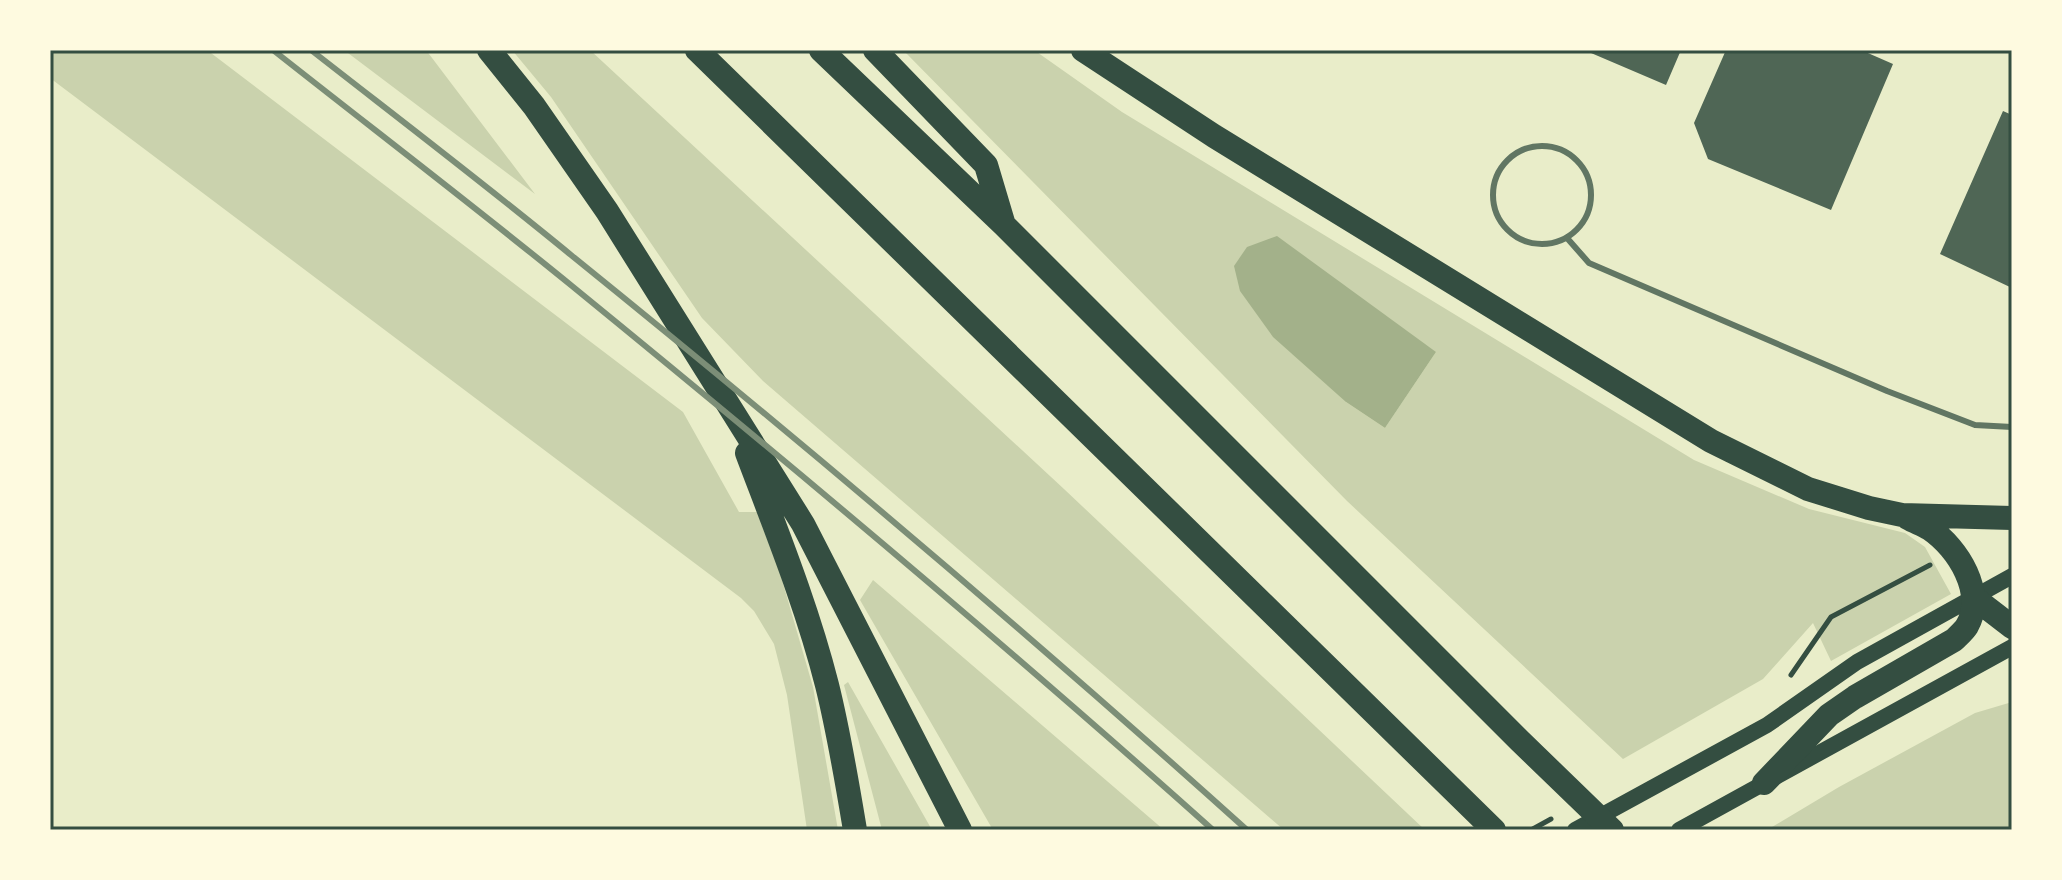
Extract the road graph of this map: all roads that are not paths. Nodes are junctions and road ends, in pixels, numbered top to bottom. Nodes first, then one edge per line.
1 (489, 50) edge
2 (697, 50) edge
3 (821, 50) edge
4 (875, 50) edge
5 (1083, 50) edge
6 (1003, 224) junction
7 (1567, 238) junction
8 (728, 402) junction
9 (2012, 427) edge
10 (1902, 515) junction
11 (2012, 518) edge
12 (2012, 576) edge
13 (1973, 597) junction
14 (2012, 627) edge
15 (2012, 647) edge
16 (1764, 783) junction
17 (855, 830) edge
18 (960, 830) edge
19 (1494, 830) edge
20 (1575, 830) edge
21 (1612, 830) edge
22 (1679, 830) edge

1 - 8 highway
2 - 19 highway
3 - 6 highway
4 - 6 highway
5 - 10 highway
6 - 21 highway
7 - 7 lane
7 - 9 lane
8 - 17 highway
8 - 18 highway
10 - 11 highway
10 - 13 highway
12 - 13 main road
13 - 14 highway
13 - 16 highway
13 - 20 main road
15 - 16 main road
16 - 22 main road

